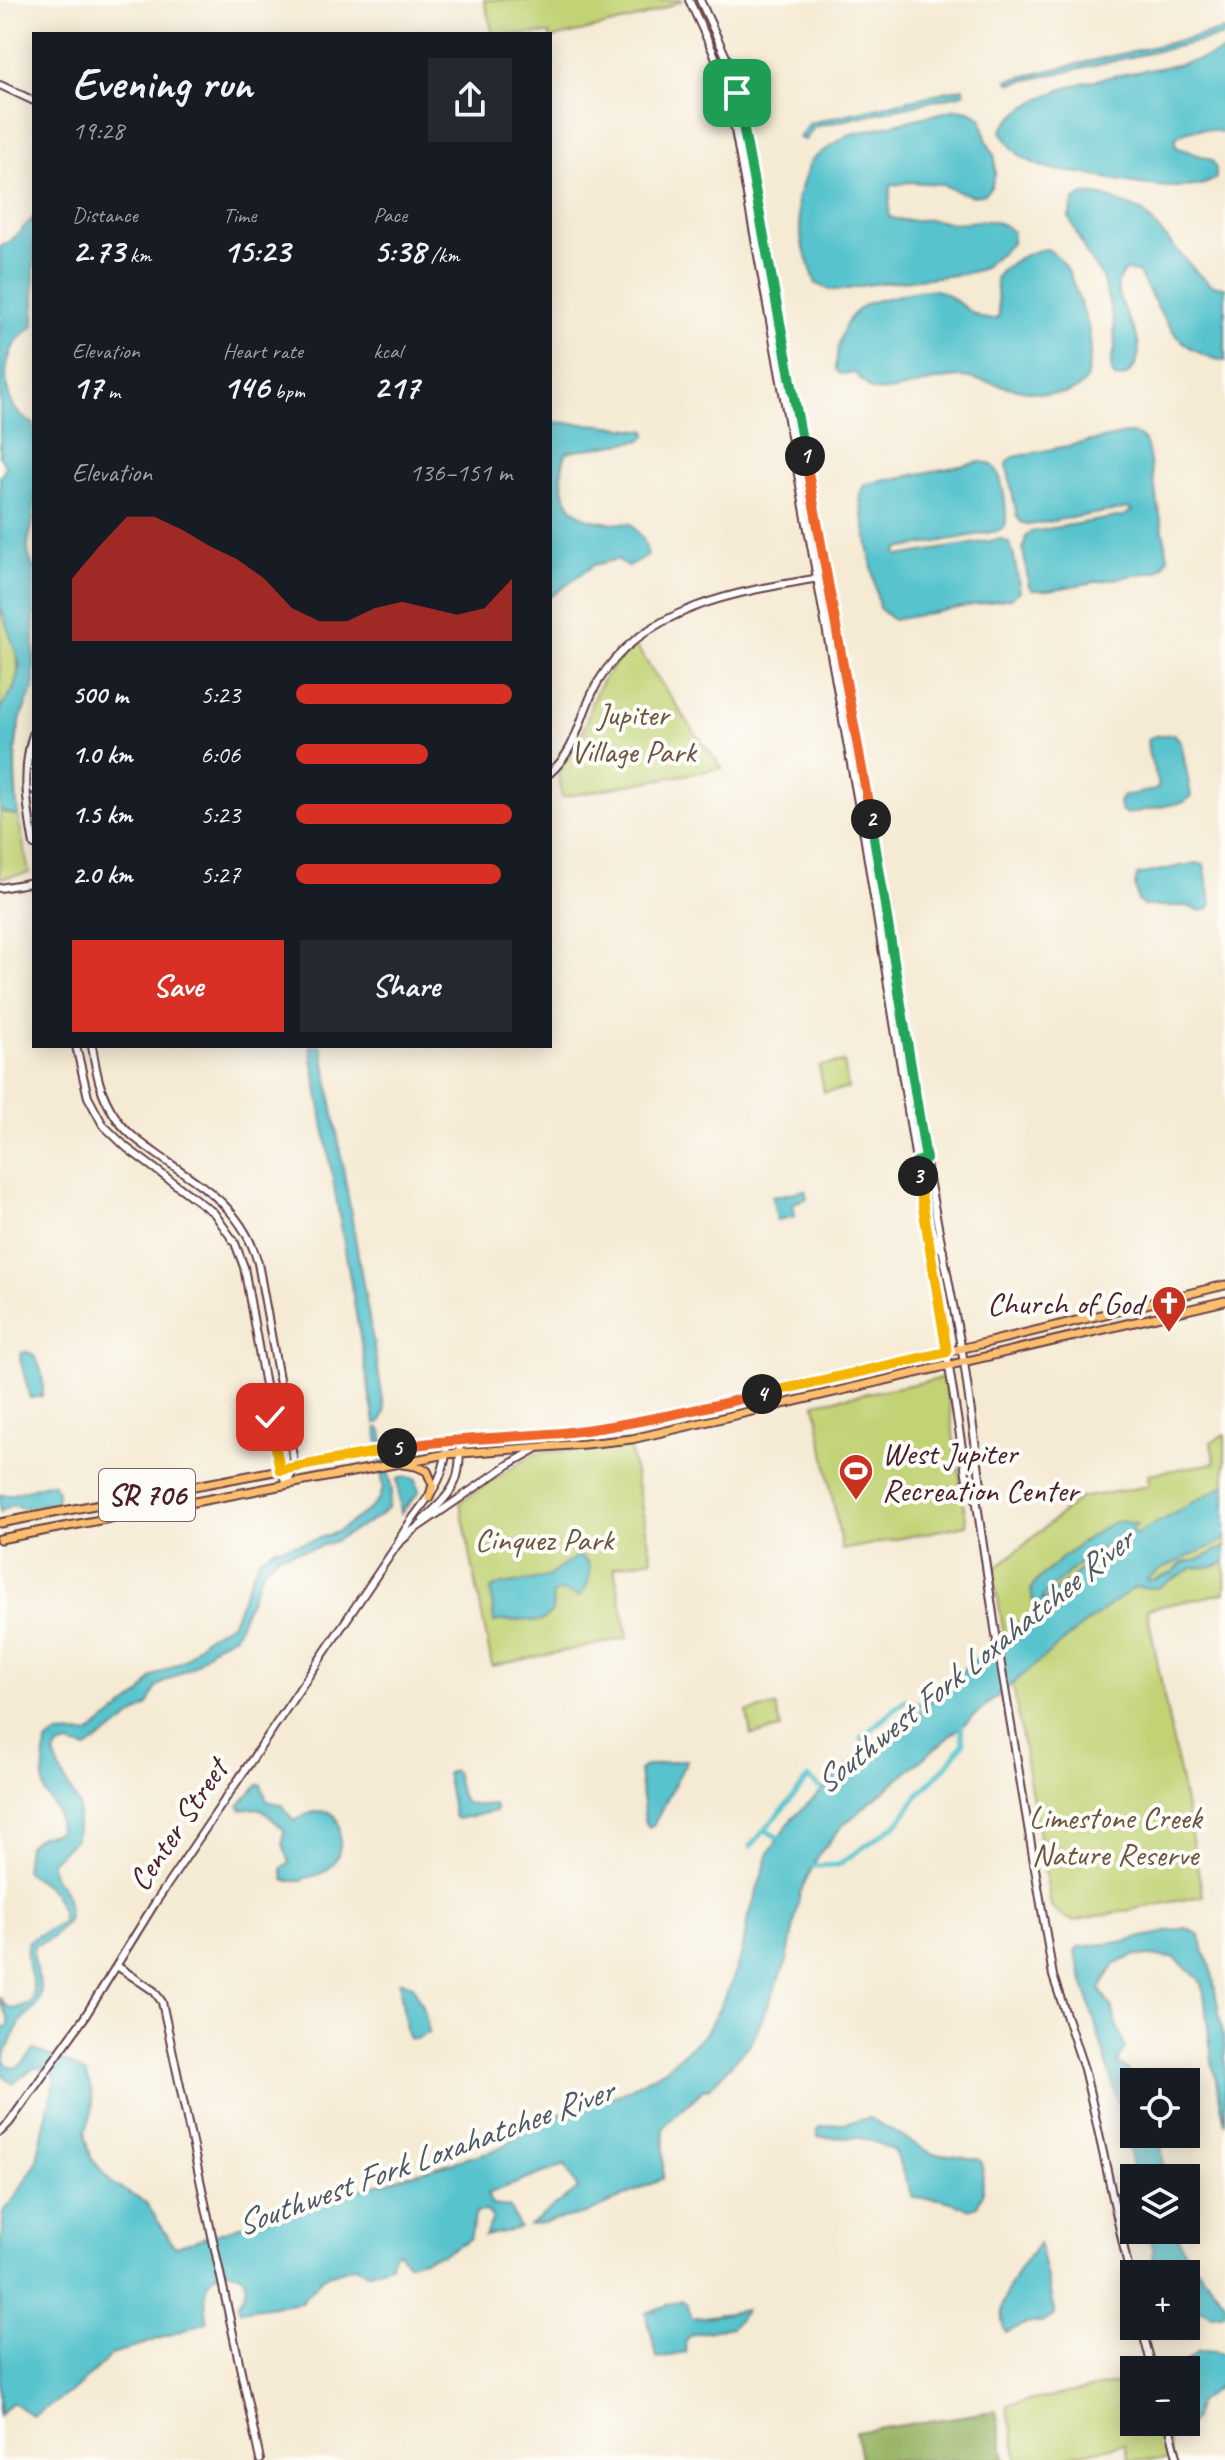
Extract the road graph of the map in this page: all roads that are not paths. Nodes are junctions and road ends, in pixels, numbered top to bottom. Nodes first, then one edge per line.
1 (689, 0) edge
2 (700, 0) edge
3 (0, 85) edge
4 (32, 100) edge
5 (827, 576) junction
6 (817, 578) junction
7 (32, 739) edge
8 (552, 771) edge
9 (32, 831) edge
10 (32, 882) edge
11 (0, 888) edge
12 (76, 1048) edge
13 (92, 1048) edge
14 (926, 1159) junction
15 (916, 1162) junction
16 (924, 1208) junction
17 (943, 1250) junction
18 (1225, 1285) edge
19 (1225, 1301) edge
20 (961, 1349) junction
21 (947, 1352) junction
22 (964, 1362) junction
23 (949, 1366) junction
24 (459, 1440) junction
25 (447, 1441) junction
26 (541, 1447) junction
27 (460, 1452) junction
28 (447, 1454) junction
29 (393, 1463) junction
30 (295, 1467) junction
31 (280, 1470) junction
32 (287, 1483) junction
33 (976, 1497) junction
34 (429, 1498) junction
35 (0, 1523) edge
36 (412, 1531) junction
37 (0, 1539) edge
38 (397, 1545) junction
39 (117, 1966) junction
40 (0, 2132) edge
41 (1127, 2260) edge
42 (1172, 2436) edge
43 (260, 2460) edge
44 (1178, 2460) edge

1 - 6 street
2 - 5 street
3 - 4 street
5 - 6 street
5 - 14 street
6 - 8 street
6 - 15 street
7 - 9 street
10 - 11 street
12 - 31 street
13 - 30 street
14 - 15 street
14 - 17 street
15 - 16 street
16 - 17 street
16 - 21 street
17 - 20 street
18 - 20 main road, SR 706
19 - 22 main road, SR 706
20 - 21 main road, SR 706
20 - 22 street
21 - 23 street
21 - 24 main road, SR 706
22 - 23 main road, SR 706
22 - 33 street
23 - 26 main road, SR 706
23 - 33 street
24 - 25 main road, SR 706
24 - 27 street
25 - 28 street, Center Street
25 - 30 main road, SR 706
26 - 27 main road, SR 706
26 - 36 street, Center Street
27 - 28 main road, SR 706
27 - 36 street
28 - 29 main road, SR 706
28 - 34 street, Center Street
29 - 32 main road, SR 706
29 - 34 main road
30 - 31 main road, SR 706
30 - 32 street
31 - 32 street
31 - 35 main road, SR 706
32 - 37 main road, SR 706
33 - 41 street
34 - 38 street, Center Street
36 - 38 street, Center Street
38 - 39 street, Center Street
39 - 40 street, Center Street
39 - 43 street
42 - 44 street

